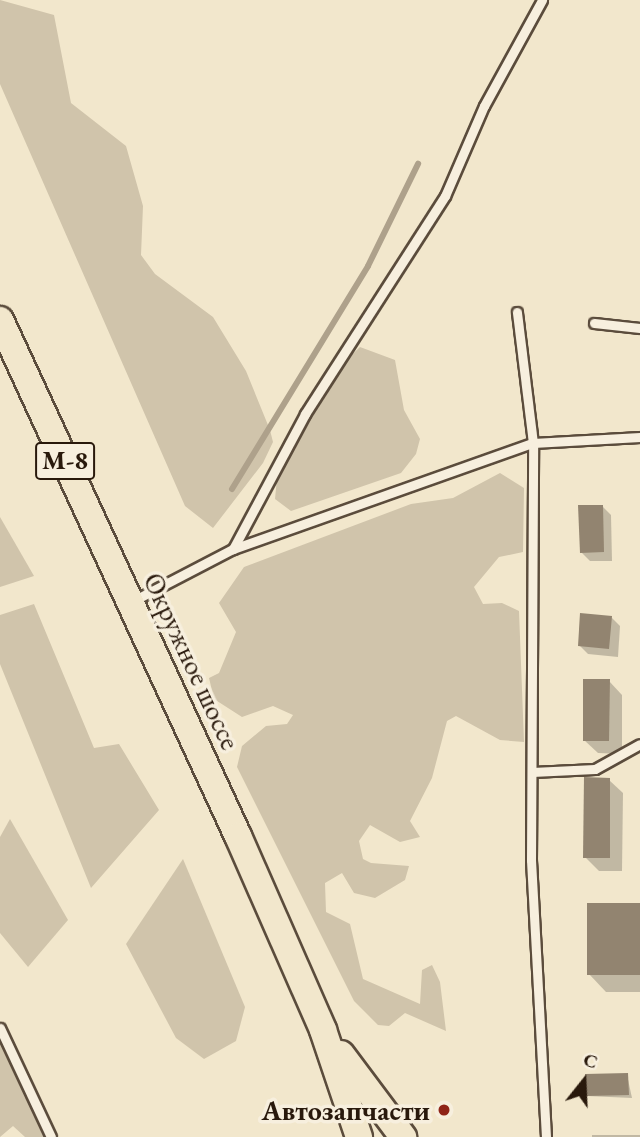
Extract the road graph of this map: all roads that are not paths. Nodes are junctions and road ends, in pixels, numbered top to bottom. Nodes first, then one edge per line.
1 (542, 0) edge
2 (517, 312) dead end
3 (0, 320) edge
4 (594, 323) dead end
5 (640, 328) edge
6 (640, 437) edge
7 (533, 443) junction
8 (233, 549) junction
9 (129, 602) junction
10 (640, 744) edge
11 (531, 772) junction
12 (0, 1028) edge
13 (323, 1030) junction
14 (51, 1137) edge
15 (359, 1137) edge
16 (403, 1137) edge
17 (546, 1137) edge

1 - 8 lane
2 - 7 lane
3 - 9 main road, Окружное шоссе / М-8
4 - 5 lane
6 - 7 lane
7 - 8 lane
7 - 11 lane
8 - 9 lane
9 - 13 main road, Окружное шоссе / М-8
10 - 11 lane
11 - 17 lane
12 - 14 lane
13 - 15 main road, Окружное шоссе / М-8
13 - 16 main road, Окружное шоссе / М-8

